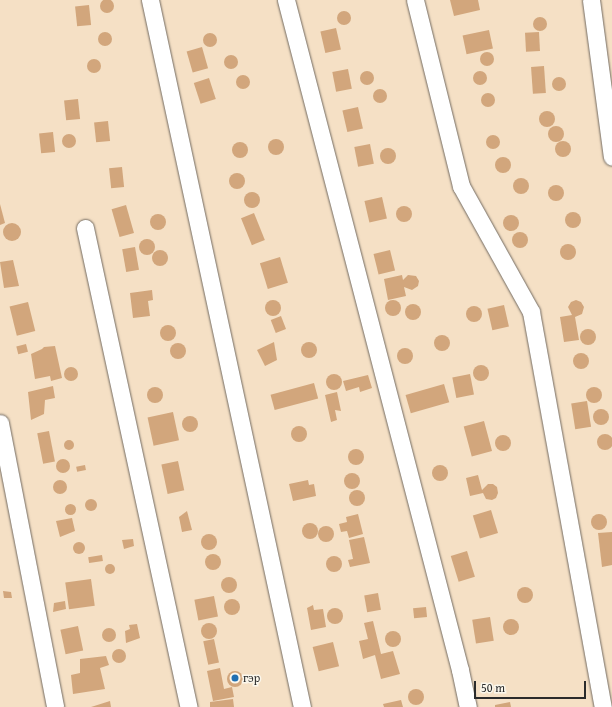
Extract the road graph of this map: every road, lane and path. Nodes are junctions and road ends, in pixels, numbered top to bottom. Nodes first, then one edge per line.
1 (150, 0) edge
2 (286, 0) edge
3 (415, 0) edge
4 (591, 0) edge
5 (612, 156) edge
6 (85, 228) dead end
7 (0, 423) edge
8 (55, 707) edge
9 (189, 707) edge
10 (302, 707) edge
11 (468, 707) edge
12 (603, 707) edge

1 - 10 street
2 - 11 street
3 - 12 street
4 - 5 street
6 - 9 street
7 - 8 street

